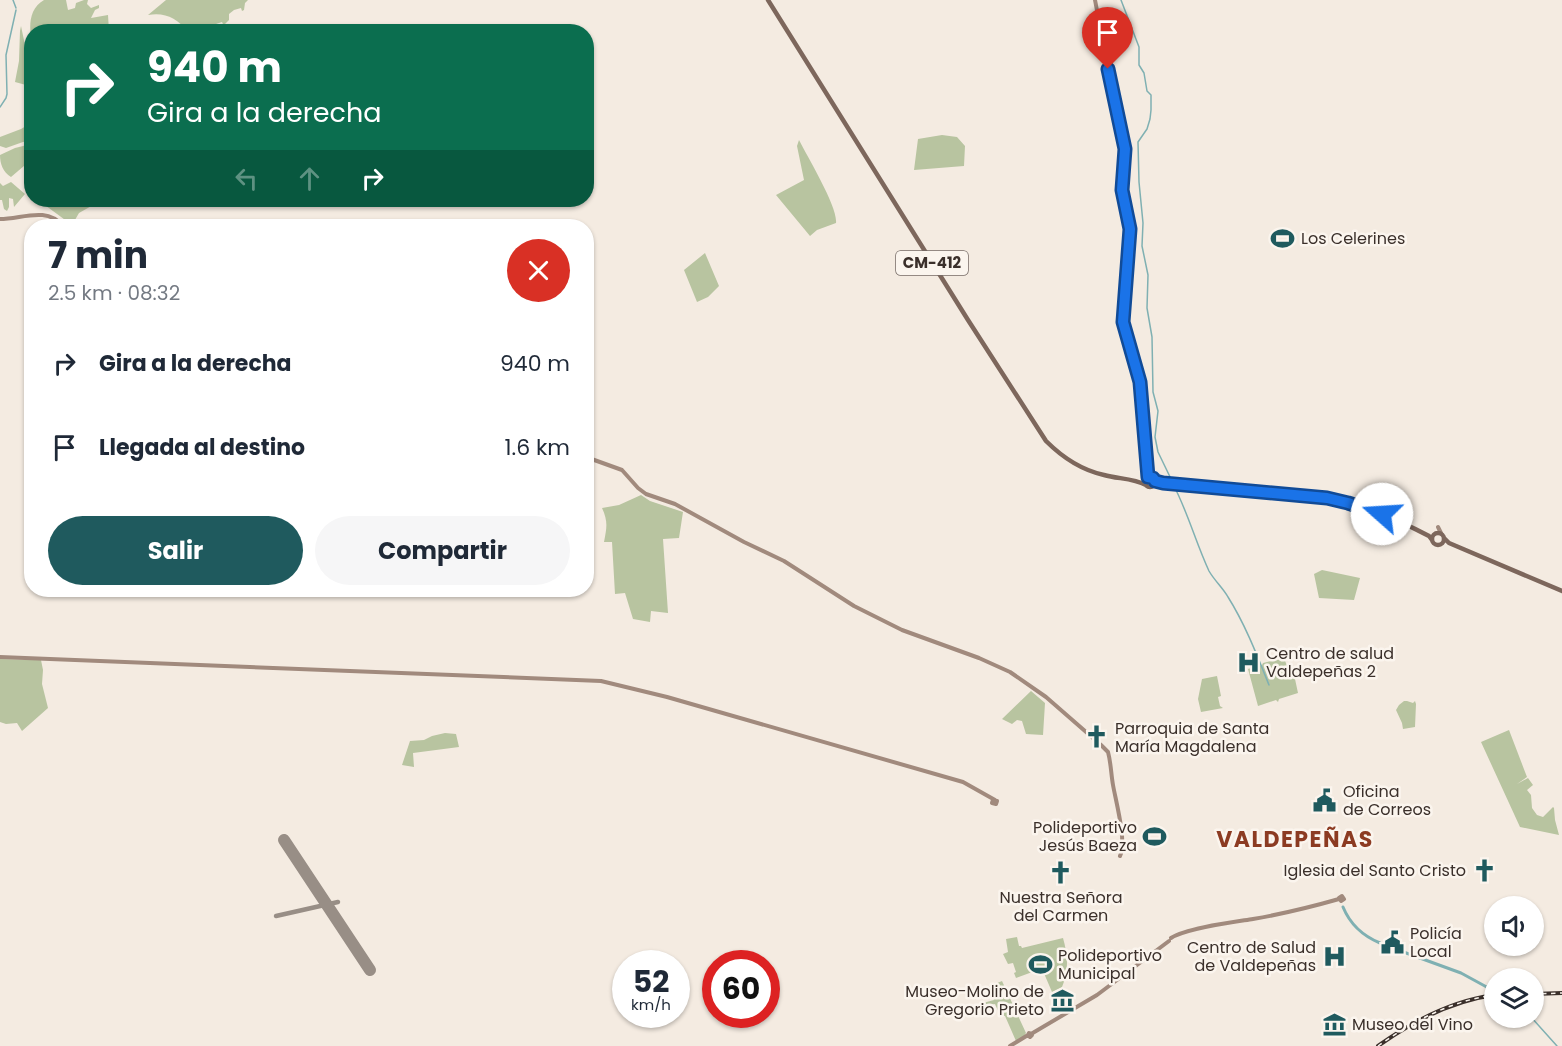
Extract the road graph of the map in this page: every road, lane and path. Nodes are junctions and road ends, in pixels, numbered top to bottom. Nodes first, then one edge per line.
1 (768, 0) edge
2 (1095, 0) edge
3 (0, 219) edge
4 (55, 219) edge
5 (594, 460) edge
6 (1147, 481) junction
7 (1154, 483) junction
8 (1435, 538) junction
9 (1445, 539) junction
10 (1441, 545) junction
11 (1482, 557) junction
12 (1562, 591) edge
13 (0, 657) edge
14 (1003, 805) dead end
15 (1120, 856) dead end
16 (1340, 899) dead end
17 (1011, 1046) edge

1 - 6 main road, CM-412
2 - 6 street
3 - 4 street
5 - 15 street
6 - 7 main road, CM-412
6 - 7 main road, CM-412
7 - 8 main road, CM-412
8 - 9 main road, CM-412
8 - 10 main road, CM-412
9 - 10 main road
9 - 11 main road, CM-412
10 - 11 main road, CM-412
11 - 12 main road, CM-412
13 - 14 street
16 - 17 street

